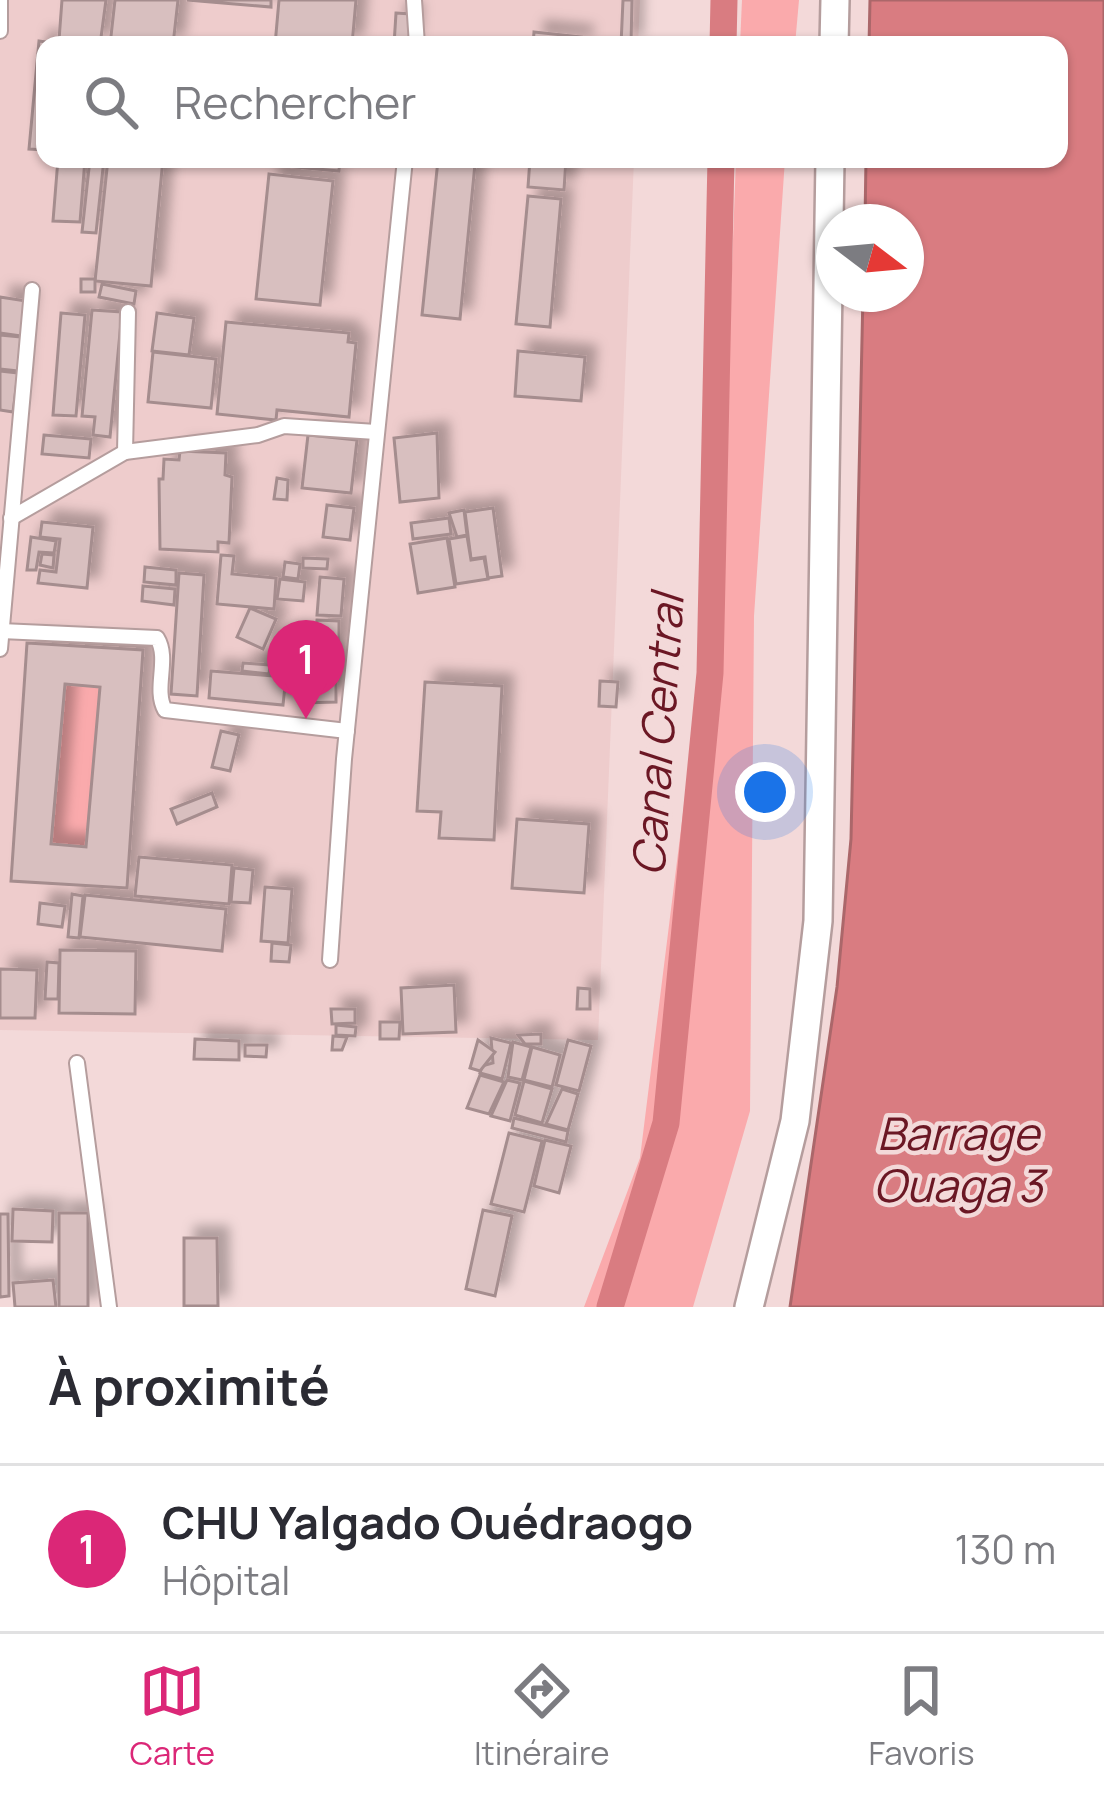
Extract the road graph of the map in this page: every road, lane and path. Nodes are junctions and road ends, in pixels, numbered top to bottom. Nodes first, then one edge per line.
1 (0, 0) edge
2 (414, 0) edge
3 (835, 0) edge
4 (0, 32) edge
5 (418, 36) edge
6 (834, 36) edge
7 (404, 168) edge
8 (830, 168) edge
9 (32, 290) dead end
10 (128, 312) dead end
11 (376, 432) junction
12 (125, 452) junction
13 (11, 518) junction
14 (1, 632) edge
15 (0, 649) edge
16 (347, 731) junction
17 (330, 960) dead end
18 (77, 1063) dead end
19 (109, 1307) edge
20 (749, 1307) edge

1 - 4 lane
2 - 5 lane
3 - 6 street
7 - 11 lane
8 - 20 street
9 - 13 lane
10 - 12 lane
11 - 12 lane
11 - 16 lane
12 - 13 lane
13 - 14 lane
14 - 15 lane
14 - 16 lane
16 - 17 lane
18 - 19 lane

